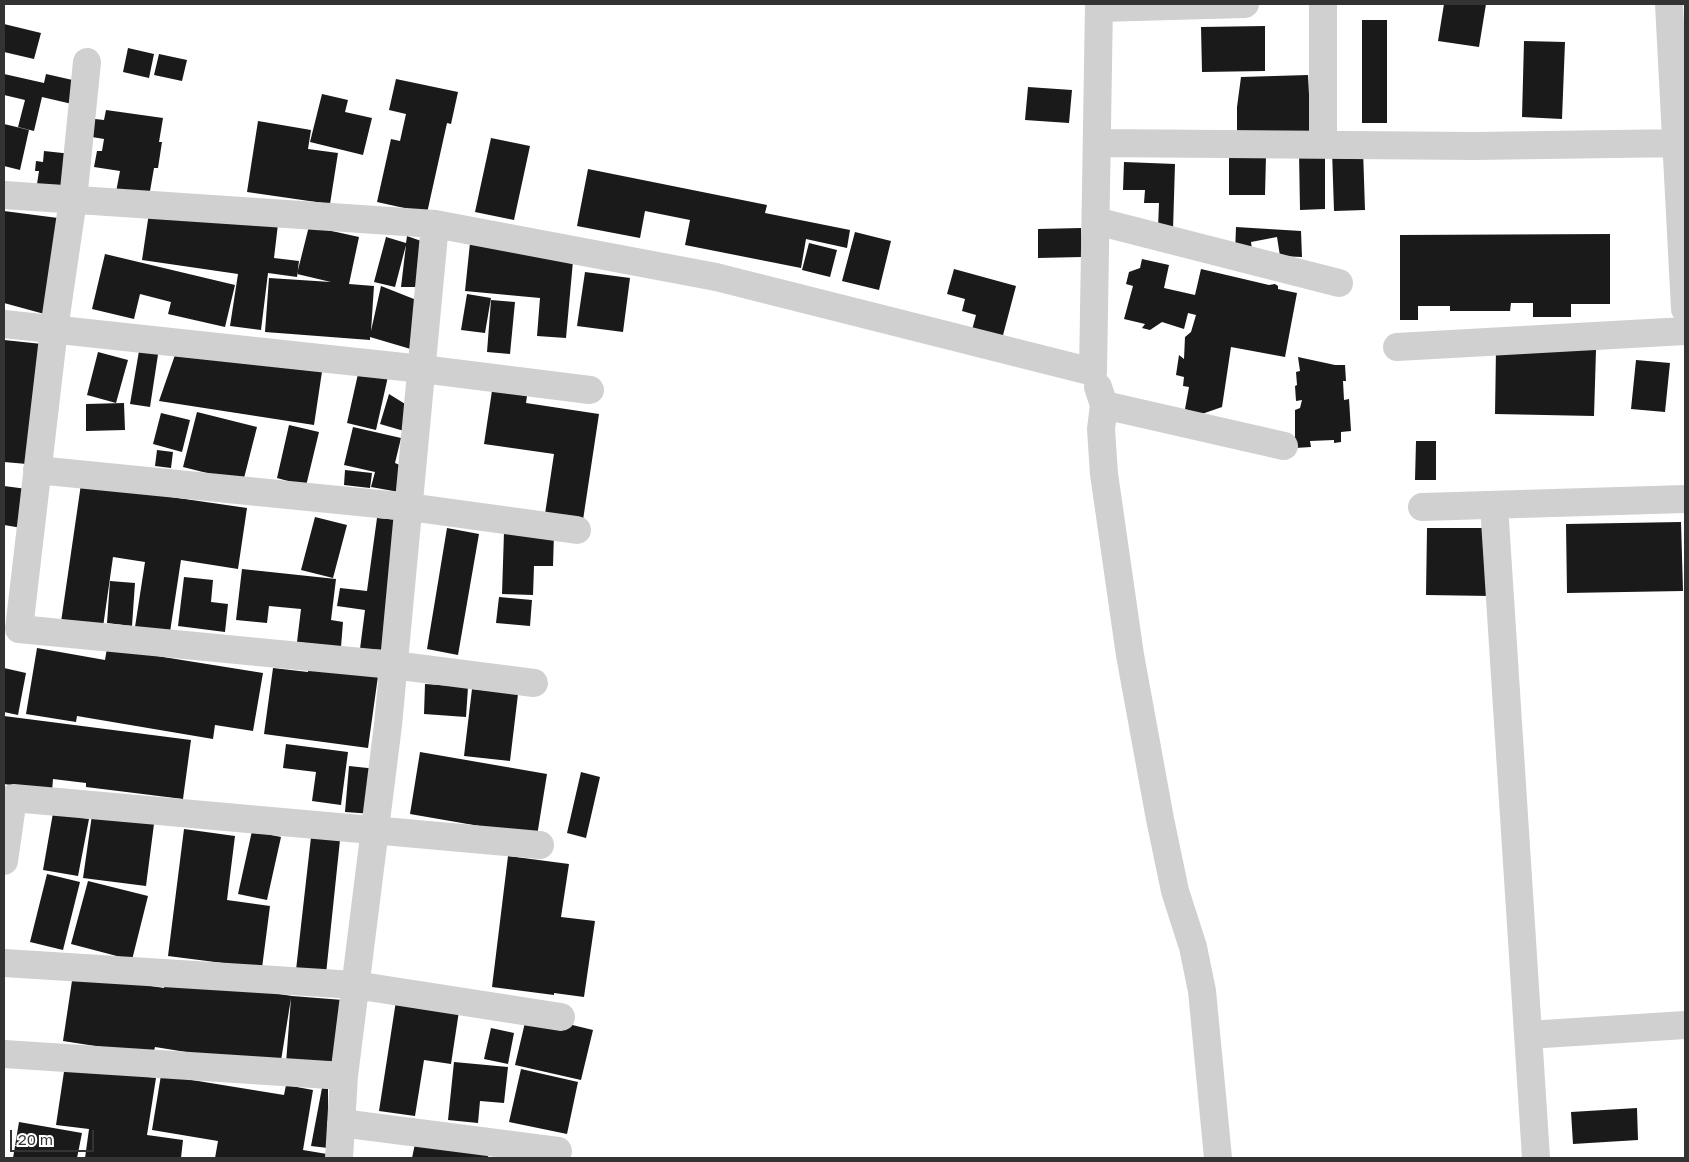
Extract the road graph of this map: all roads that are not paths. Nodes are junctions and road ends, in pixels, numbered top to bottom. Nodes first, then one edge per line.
1 (1246, 4) edge
2 (1323, 4) edge
3 (1669, 4) edge
4 (1099, 6) edge
5 (87, 62) dead end
6 (1097, 143) junction
7 (1681, 143) edge
8 (1323, 145) junction
9 (4, 196) edge
10 (73, 200) junction
11 (1096, 221) junction
12 (435, 224) junction
13 (1339, 283) dead end
14 (1685, 309) edge
15 (4, 324) edge
16 (54, 329) junction
17 (1685, 331) edge
18 (1397, 347) dead end
19 (422, 369) junction
20 (1093, 372) junction
21 (590, 390) dead end
22 (1104, 404) junction
23 (1284, 446) dead end
24 (37, 470) junction
25 (1685, 499) edge
26 (1494, 505) junction
27 (409, 507) junction
28 (1422, 507) dead end
29 (577, 530) dead end
30 (11, 628) edge
31 (393, 665) junction
32 (534, 683) dead end
33 (8, 798) edge
34 (374, 830) junction
35 (540, 845) dead end
36 (4, 860) edge
37 (4, 963) edge
38 (355, 986) junction
39 (561, 1017) dead end
40 (1685, 1025) edge
41 (1528, 1035) junction
42 (4, 1054) edge
43 (344, 1076) junction
44 (341, 1123) junction
45 (558, 1151) dead end
46 (339, 1158) edge
47 (1218, 1158) edge
48 (1536, 1158) edge

1 - 4 street
2 - 8 street
3 - 7 street
4 - 6 street
5 - 10 street
6 - 8 street
6 - 11 street
7 - 8 street
7 - 14 street
9 - 10 street
10 - 12 street
10 - 16 street
11 - 13 street
11 - 20 street
12 - 19 street
12 - 20 street
15 - 16 street
16 - 19 street
16 - 24 street
17 - 18 street
19 - 21 street
19 - 27 street
20 - 22 street
22 - 23 street
22 - 47 street
24 - 27 street
24 - 30 street
25 - 26 street
26 - 28 street
26 - 41 street
27 - 29 street
27 - 31 street
30 - 31 street
31 - 32 street
31 - 34 street
33 - 34 street
33 - 36 street
34 - 35 street
34 - 38 street
37 - 38 street
38 - 39 street
38 - 43 street
40 - 41 street
41 - 48 street
42 - 43 street
43 - 44 street
44 - 45 street
44 - 46 street

